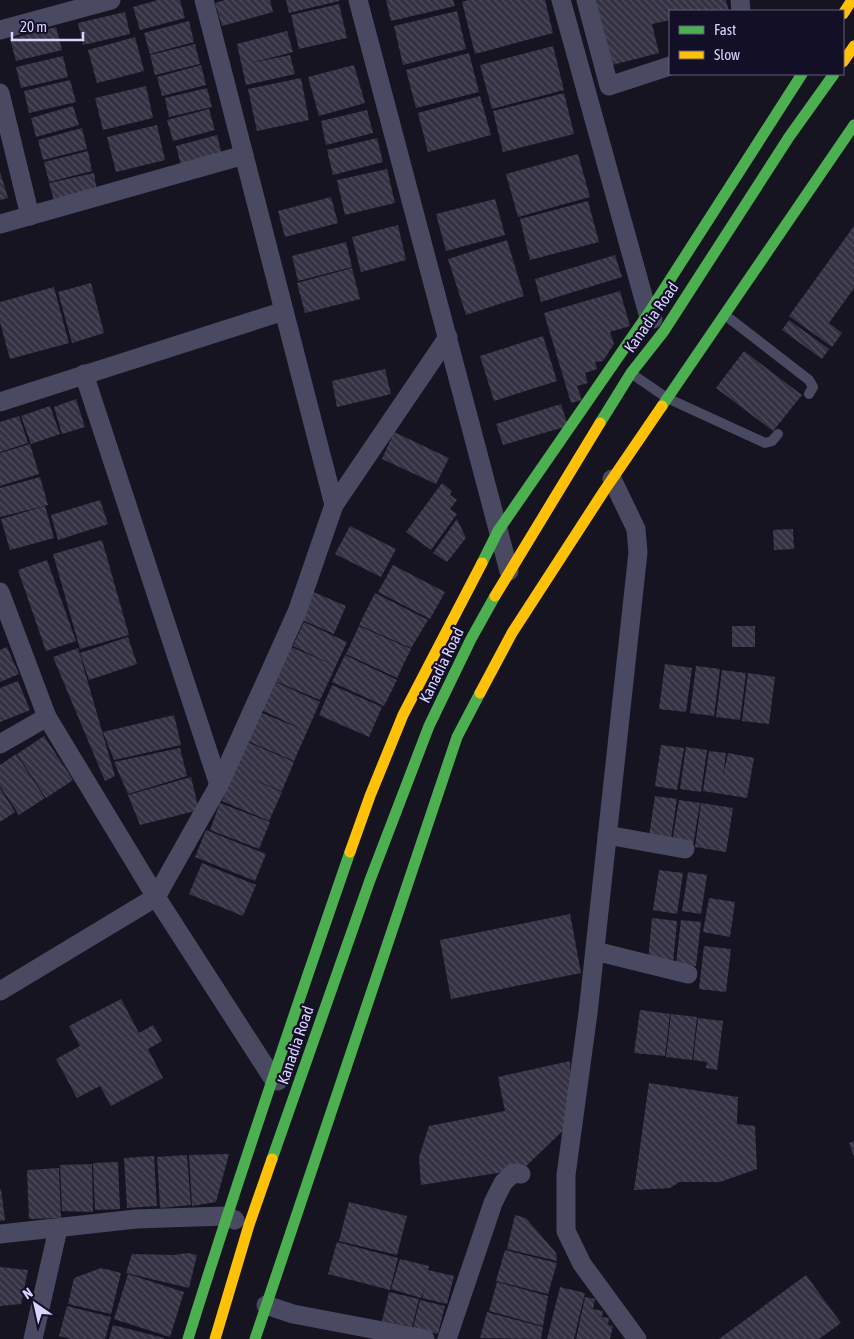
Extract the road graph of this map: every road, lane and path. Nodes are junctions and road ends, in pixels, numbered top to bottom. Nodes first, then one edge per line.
1 (111, 0) edge
2 (204, 0) edge
3 (358, 0) edge
4 (562, 0) edge
5 (586, 0) edge
6 (852, 0) edge
7 (844, 12) edge
8 (0, 30) edge
9 (854, 46) edge
10 (844, 61) edge
11 (669, 66) edge
12 (801, 75) edge
13 (833, 75) edge
14 (0, 93) edge
15 (854, 126) edge
16 (244, 154) junction
17 (30, 216) junction
18 (0, 224) edge
19 (284, 311) junction
20 (648, 314) junction
21 (724, 314) junction
22 (664, 331) junction
23 (448, 337) junction
24 (631, 373) junction
25 (84, 374) junction
26 (809, 394) dead end
27 (667, 398) junction
28 (0, 402) edge
29 (778, 434) dead end
30 (612, 479) junction
31 (334, 505) junction
32 (498, 531) junction
33 (509, 571) junction
34 (0, 592) edge
35 (460, 634) junction
36 (47, 717) junction
37 (416, 720) junction
38 (0, 744) edge
39 (219, 785) junction
40 (608, 835) junction
41 (685, 849) dead end
42 (357, 876) junction
43 (156, 897) junction
44 (595, 951) junction
45 (688, 974) dead end
46 (0, 991) edge
47 (272, 1077) junction
48 (294, 1095) junction
49 (520, 1174) dead end
50 (226, 1216) junction
51 (249, 1225) junction
52 (58, 1229) junction
53 (0, 1234) edge
54 (266, 1305) junction
55 (33, 1339) edge
56 (188, 1339) edge
57 (215, 1339) edge
58 (255, 1339) edge
59 (425, 1339) edge
60 (447, 1339) edge
61 (637, 1339) edge

1 - 8 street
2 - 16 street
3 - 23 street
4 - 20 street
5 - 11 street
6 - 7 main road
9 - 10 main road
12 - 20 main road
13 - 22 main road, Kanadia Road
14 - 17 street
15 - 21 main road
16 - 17 street
16 - 19 street
17 - 18 street
19 - 25 street
19 - 31 street
20 - 22 street
20 - 32 main road
21 - 26 lane
21 - 27 main road
22 - 24 main road, Kanadia Road
23 - 31 street
23 - 32 street
24 - 27 lane
24 - 33 main road, Kanadia Road
25 - 28 street
25 - 39 street
27 - 29 lane
27 - 30 main road
30 - 40 street
30 - 54 main road
31 - 39 street
32 - 33 street
32 - 35 main road
33 - 35 main road, Kanadia Road
34 - 36 street
35 - 37 main road, Kanadia Road
35 - 37 main road
36 - 38 street
36 - 43 street
37 - 42 main road, Kanadia Road
37 - 42 main road
39 - 43 street
40 - 41 street
40 - 44 street
42 - 47 main road
42 - 48 main road, Kanadia Road
43 - 46 street
43 - 47 street
44 - 45 street
44 - 61 street
47 - 48 street
47 - 50 main road
48 - 51 main road, Kanadia Road
49 - 60 street
50 - 51 street
50 - 52 street
50 - 56 main road
51 - 57 main road, Kanadia Road
52 - 53 street
52 - 55 street
54 - 58 main road
54 - 59 street

